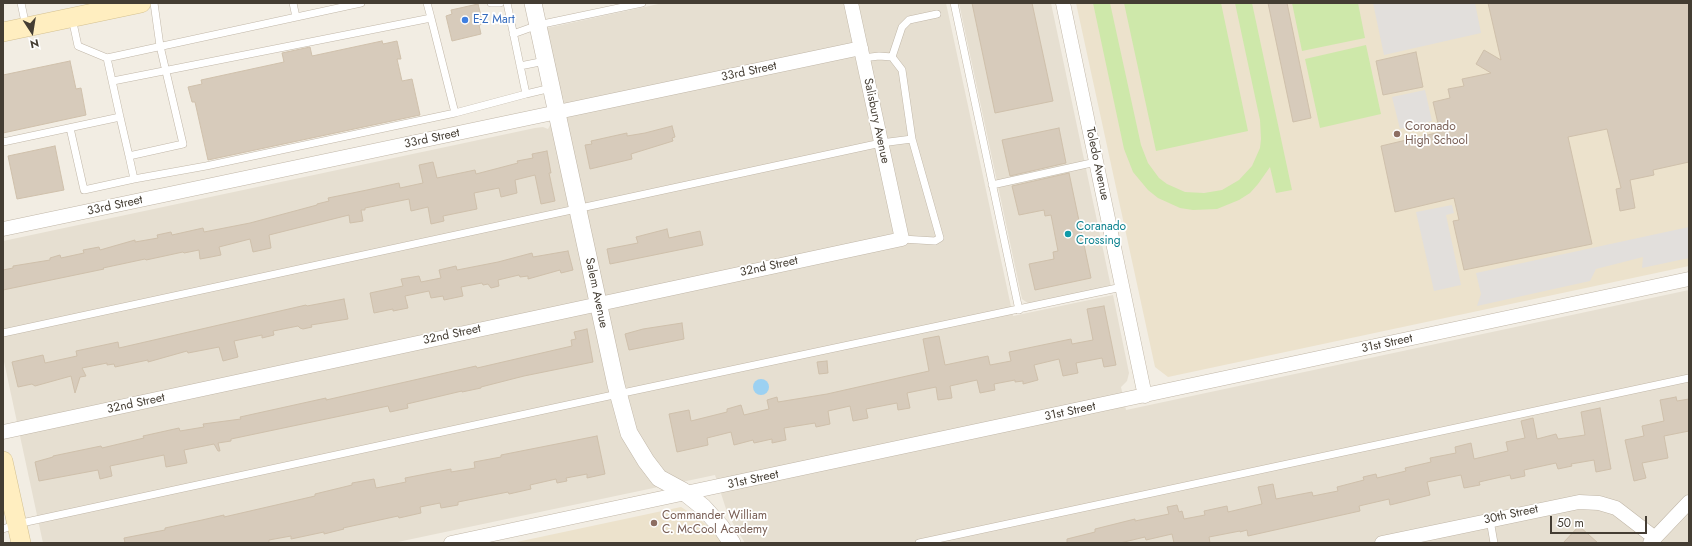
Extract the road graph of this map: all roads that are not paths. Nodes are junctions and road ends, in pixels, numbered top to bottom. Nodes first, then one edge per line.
1 (21, 3) edge
2 (141, 3) edge
3 (154, 3) edge
4 (293, 3) edge
5 (361, 3) edge
6 (427, 3) edge
7 (491, 3) edge
8 (500, 3) edge
9 (507, 3) edge
10 (533, 3) edge
11 (642, 3) edge
12 (851, 3) edge
13 (954, 3) edge
14 (1063, 3) edge
15 (110, 6) edge
16 (937, 14) dead end
17 (296, 17) junction
18 (72, 18) junction
19 (431, 18) junction
20 (538, 25) junction
21 (26, 27) junction
22 (3, 32) edge
23 (513, 34) junction
24 (160, 46) junction
25 (862, 53) junction
26 (892, 57) junction
27 (107, 58) junction
28 (546, 60) junction
29 (520, 66) junction
30 (166, 70) junction
31 (112, 81) junction
32 (552, 88) junction
33 (526, 94) junction
34 (455, 113) junction
35 (557, 113) junction
36 (120, 117) junction
37 (70, 128) junction
38 (912, 139) junction
39 (3, 142) edge
40 (881, 143) junction
41 (129, 156) junction
42 (1096, 162) junction
43 (134, 179) junction
44 (992, 185) junction
45 (578, 210) junction
46 (3, 229) edge
47 (902, 239) junction
48 (1689, 279) edge
49 (1122, 287) junction
50 (598, 304) junction
51 (1019, 310) junction
52 (3, 333) edge
53 (1689, 378) edge
54 (618, 394) junction
55 (1145, 396) junction
56 (3, 432) edge
57 (3, 461) edge
58 (686, 494) junction
59 (1689, 502) edge
60 (1490, 520) junction
61 (10, 526) edge
62 (1652, 541) edge
63 (21, 543) edge
64 (451, 543) edge
65 (732, 543) edge
66 (919, 543) edge
67 (1382, 543) edge
68 (1494, 543) edge

1 - 21 lane
2 - 15 main road
3 - 24 lane
4 - 17 lane
5 - 17 lane
6 - 19 lane
7 - 8 lane
9 - 23 lane
10 - 20 street, Salem Avenue
11 - 20 lane
12 - 25 street, Salisbury Avenue
13 - 44 lane
14 - 42 street, Toledo Avenue
15 - 18 main road
16 - 26 lane
17 - 24 lane
18 - 21 main road
18 - 27 lane
19 - 30 lane
19 - 34 lane
20 - 23 lane
20 - 28 street, Salem Avenue
21 - 22 main road
23 - 29 lane
24 - 27 lane
24 - 30 lane
25 - 26 lane
25 - 35 street, 33rd Street
25 - 40 street, Salisbury Avenue
26 - 38 lane
27 - 31 lane
28 - 29 lane
28 - 32 street, Salem Avenue
29 - 33 lane
30 - 31 lane
30 - 41 lane
31 - 36 lane
32 - 33 lane
32 - 35 street, Salem Avenue
33 - 34 lane
34 - 43 lane
35 - 45 street, Salem Avenue
35 - 46 street, 33rd Street
36 - 37 lane
36 - 41 lane
37 - 39 lane
37 - 43 lane
38 - 40 lane
38 - 47 lane
40 - 45 lane
40 - 47 street, Salisbury Avenue
41 - 43 lane
42 - 44 lane
42 - 49 street, Toledo Avenue
44 - 51 lane
45 - 50 street, Salem Avenue
45 - 52 lane
47 - 50 street, 32nd Street
48 - 55 street, 31st Street
49 - 51 lane
49 - 55 street, Toledo Avenue
50 - 54 street, Salem Avenue
50 - 56 street, 32nd Street
51 - 54 lane
53 - 66 lane
54 - 58 street, Salem Avenue
54 - 61 lane
55 - 58 street, 31st Street
57 - 61 main road
58 - 64 street, 31st Street
58 - 65 street, Salem Avenue
59 - 62 street
60 - 62 street, 30th Street
60 - 67 street, 30th Street
60 - 68 lane
61 - 63 main road

